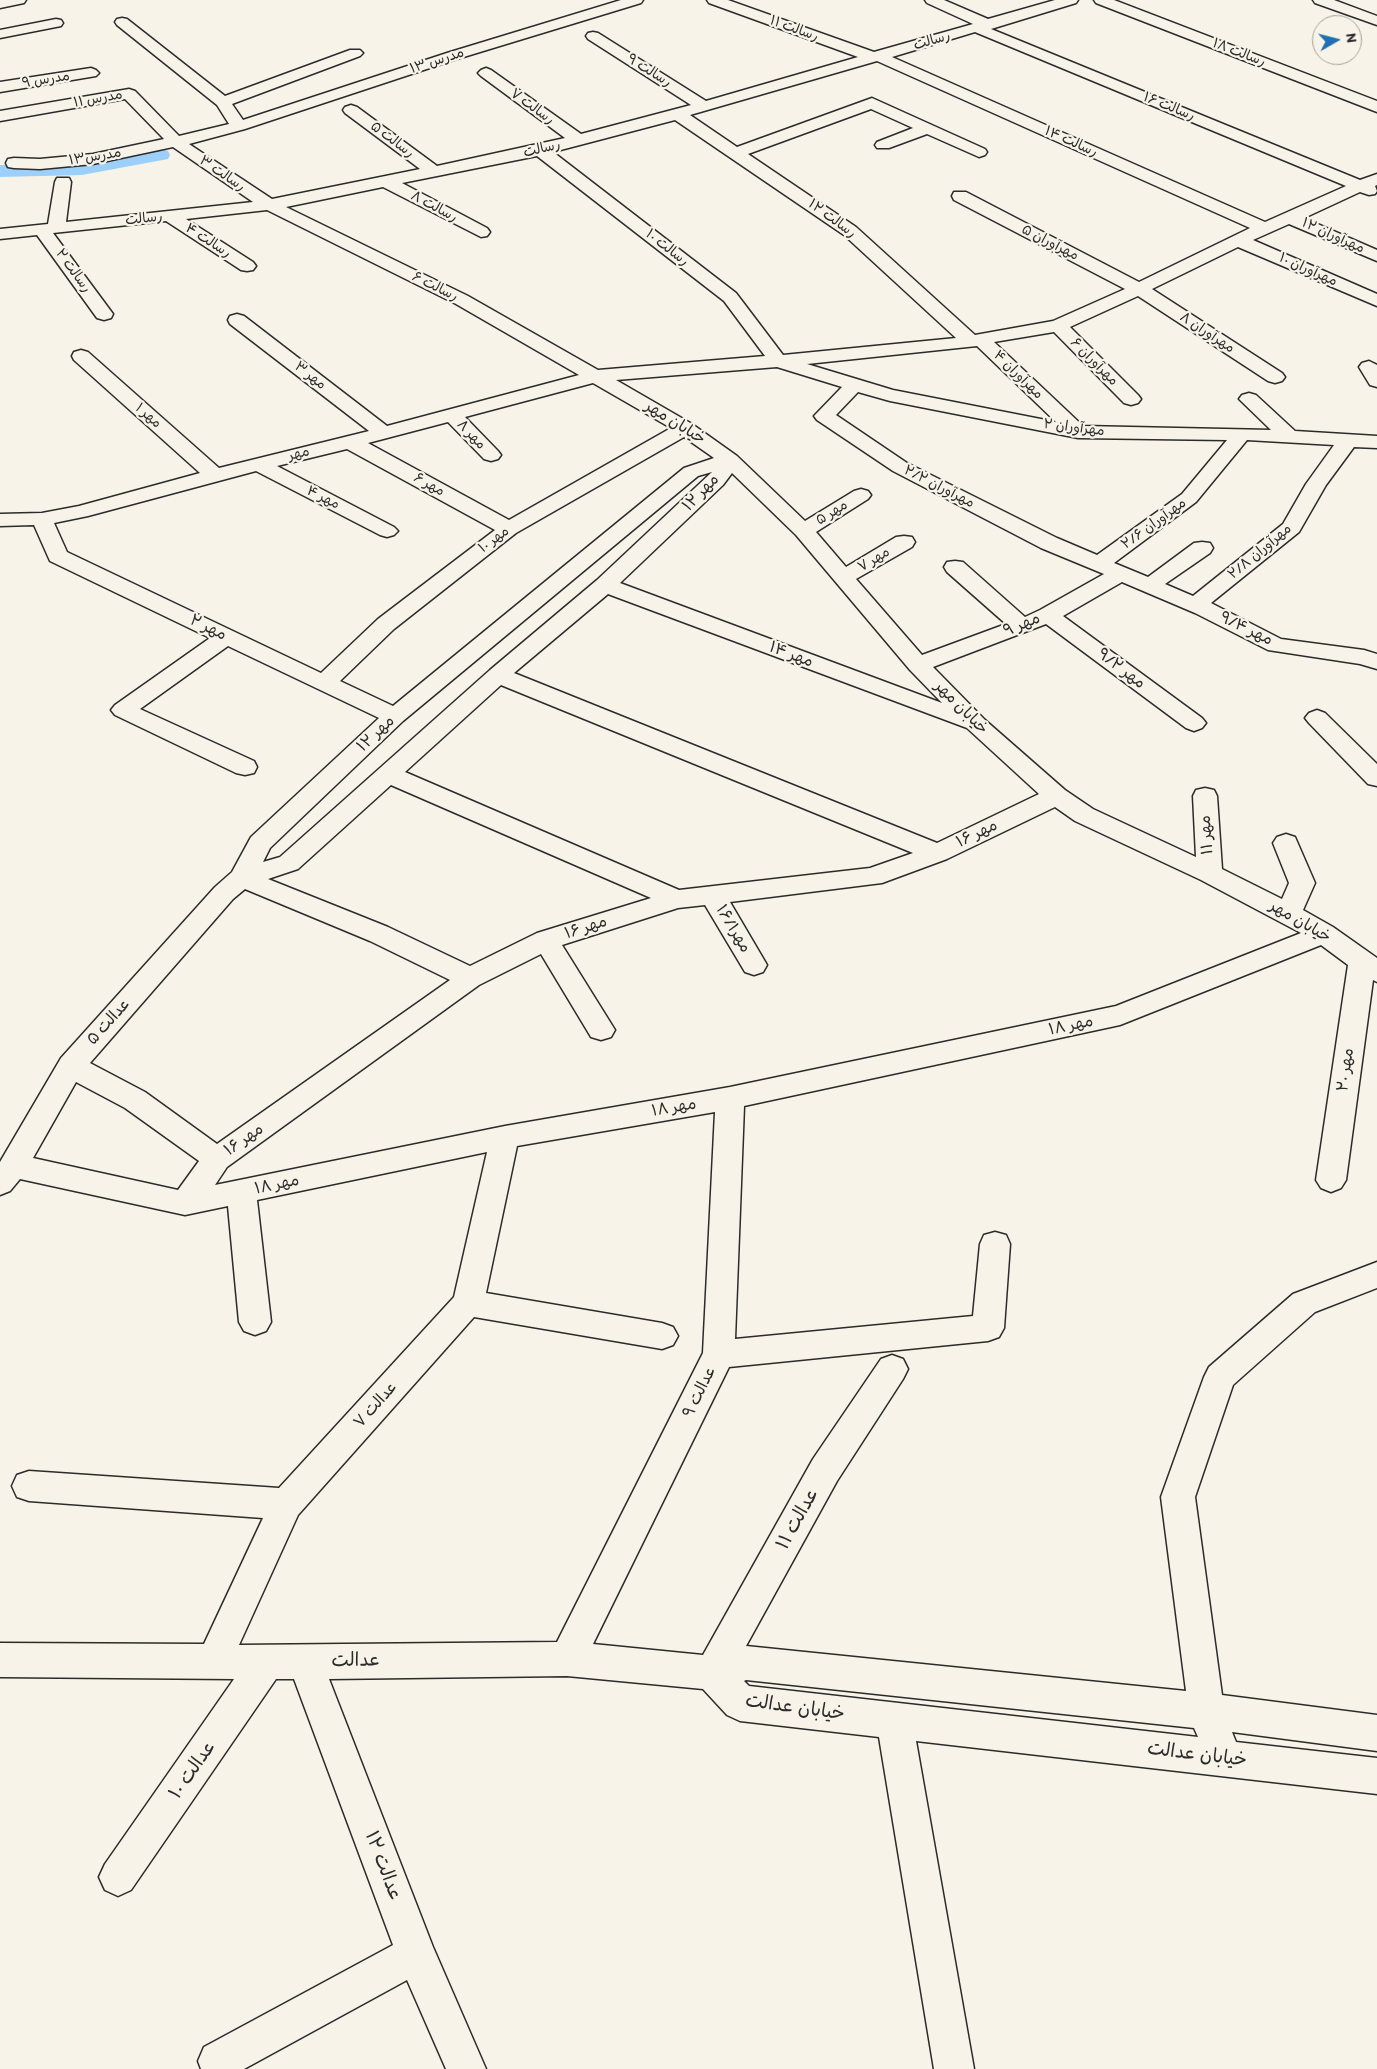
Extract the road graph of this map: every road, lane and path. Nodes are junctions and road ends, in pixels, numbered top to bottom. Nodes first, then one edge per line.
1 (19, 0) edge
2 (636, 0) edge
3 (714, 0) edge
4 (932, 0) edge
5 (1017, 0) edge
6 (1071, 0) edge
7 (1101, 0) edge
8 (1320, 0) edge
9 (0, 4) edge
10 (1036, 10) junction
11 (1377, 21) edge
12 (122, 22) dead end
13 (56, 23) dead end
14 (983, 26) junction
15 (0, 34) edge
16 (593, 36) dead end
17 (355, 53) dead end
18 (876, 57) junction
19 (91, 73) dead end
20 (486, 73) dead end
21 (0, 87) edge
22 (224, 102) junction
23 (704, 106) junction
24 (1377, 107) edge
25 (352, 110) dead end
26 (677, 114) junction
27 (0, 116) edge
28 (239, 126) junction
29 (928, 128) junction
30 (578, 140) junction
31 (176, 142) junction
32 (883, 145) dead end
33 (540, 150) junction
34 (979, 152) dead end
35 (736, 153) junction
36 (5, 161) edge
37 (433, 171) junction
38 (1377, 179) edge
39 (62, 182) dead end
40 (387, 182) junction
41 (1360, 186) junction
42 (1377, 194) edge
43 (960, 196) dead end
44 (268, 205) junction
45 (169, 216) junction
46 (1288, 217) junction
47 (49, 228) junction
48 (1264, 228) junction
49 (481, 232) dead end
50 (0, 234) edge
51 (1238, 240) junction
52 (1377, 256) edge
53 (246, 266) dead end
54 (1139, 289) junction
55 (1377, 300) edge
56 (104, 314) dead end
57 (236, 320) dead end
58 (1058, 326) junction
59 (976, 340) junction
60 (81, 356) dead end
61 (778, 361) junction
62 (597, 376) junction
63 (1274, 377) dead end
64 (854, 385) junction
65 (1131, 399) dead end
66 (1249, 399) dead end
67 (452, 415) junction
68 (685, 428) junction
69 (1078, 432) junction
70 (384, 433) junction
71 (1242, 434) junction
72 (1290, 437) junction
73 (1348, 441) junction
74 (350, 442) junction
75 (1377, 442) edge
76 (491, 455) dead end
77 (730, 460) junction
78 (258, 464) junction
79 (216, 475) junction
80 (861, 495) dead end
81 (42, 519) junction
82 (0, 520) edge
83 (509, 528) junction
84 (387, 531) dead end
85 (803, 531) junction
86 (904, 542) dead end
87 (1202, 548) dead end
88 (1100, 563) junction
89 (955, 567) dead end
90 (1121, 574) junction
91 (843, 578) junction
92 (605, 584) junction
93 (1150, 585) junction
94 (1195, 605) junction
95 (1048, 615) junction
96 (1022, 626) junction
97 (226, 637) junction
98 (1377, 662) edge
99 (918, 665) junction
100 (498, 675) junction
101 (324, 683) junction
102 (431, 686) junction
103 (468, 703) junction
104 (395, 716) junction
105 (1317, 718) dead end
106 (1194, 723) dead end
107 (977, 725) junction
108 (245, 767) dead end
109 (386, 774) junction
110 (1377, 778) edge
111 (1056, 796) junction
112 (1205, 796) dead end
113 (1286, 843) dead end
114 (938, 853) junction
115 (1210, 874) junction
116 (242, 878) junction
117 (712, 894) junction
118 (677, 899) junction
119 (1289, 914) junction
120 (1324, 934) junction
121 (546, 940) junction
122 (754, 965) dead end
123 (1372, 967) edge
124 (470, 978) junction
125 (601, 1030) dead end
126 (71, 1066) junction
127 (730, 1098) junction
128 (505, 1137) junction
129 (217, 1159) junction
130 (7, 1175) edge
131 (1331, 1180) dead end
132 (242, 1192) junction
133 (185, 1203) junction
134 (995, 1244) dead end
135 (1377, 1275) edge
136 (468, 1303) junction
137 (255, 1322) dead end
138 (662, 1336) dead end
139 (719, 1354) junction
140 (892, 1369) dead end
141 (29, 1486) dead end
142 (286, 1504) junction
143 (567, 1659) junction
144 (0, 1660) edge
145 (214, 1661) junction
146 (267, 1662) junction
147 (305, 1662) junction
148 (712, 1673) junction
149 (1206, 1711) junction
150 (894, 1720) junction
151 (1377, 1733) edge
152 (1224, 1759) junction
153 (1377, 1776) edge
154 (118, 1877) dead end
155 (416, 1954) junction
156 (218, 2061) dead end
157 (466, 2069) edge
158 (954, 2069) edge

1 - 9 street
2 - 28 street, مدرس ۱۳
3 - 18 street, رسالت ۱۱
4 - 14 street, رسالت ۱۶
5 - 10 street
6 - 10 street, رسالت
7 - 24 street, رسالت ۱۸
8 - 11 street
10 - 14 street, رسالت
12 - 22 street
13 - 15 street
14 - 18 street, رسالت
14 - 41 street, رسالت ۱۶
16 - 23 street, رسالت ۹
17 - 22 street
18 - 23 street, رسالت
18 - 48 street, رسالت ۱۴
19 - 21 street, مدرس ۹
20 - 30 street, رسالت ۷
22 - 28 street
23 - 26 street, رسالت
25 - 37 street, رسالت ۵
26 - 30 street, رسالت
26 - 35 street, رسالت ۱۲
27 - 31 street, مدرس ۱۱
28 - 31 street, مدرس ۱۳
29 - 32 street
29 - 34 street
29 - 35 street
30 - 33 street, رسالت
31 - 36 street, مدرس۱۳
31 - 44 street, رسالت ۳
33 - 37 street, رسالت
33 - 61 street, رسالت ۱۰
35 - 59 street, رسالت ۱۲
37 - 40 street, رسالت
38 - 41 street, مهر
39 - 47 street
40 - 44 street, رسالت
40 - 49 street, رسالت ۸
41 - 42 street, رسالت ۱۶
41 - 46 street, مهر
43 - 54 street, مهرآوران ۵
44 - 45 street, رسالت
44 - 62 street, رسالت ۶
45 - 47 street, رسالت
45 - 53 street, رسالت ۴
46 - 48 street, مهر
46 - 52 street, مهرآوران ۱۲
47 - 50 street, رسالت
47 - 56 street, رسالت ۲
48 - 51 street, مهر
51 - 54 street, مهر
51 - 55 street, مهرآوران ۱۰
54 - 58 street, مهر
54 - 63 street, مهرآوران ۸
57 - 70 street, مهر ۳
58 - 59 street, مهر
58 - 65 street, مهرآوران ۶
59 - 61 street, مهر
59 - 69 street, مهرآوران ۴
60 - 79 street, مهر ۱
61 - 62 street, مهر
61 - 64 street, مهرآوران ۲
62 - 67 street, مهر
62 - 68 street, خیابان مهر
64 - 69 street, مهرآوران ۲
64 - 88 street, مهرآوران ۲/۲
66 - 72 street
67 - 70 street, مهر
67 - 76 street, مهر ۸
68 - 77 street, خیابان مهر
68 - 83 street, مهر ۱۰
69 - 71 street, مهرآوران ۲
70 - 74 street, مهر
71 - 72 street, مهرآوران ۲
71 - 88 street, مهرآوران ۲/۶
72 - 73 street, مهرآوران ۲
73 - 75 street, مهرآوران ۲
73 - 94 street, مهرآوران ۲/۸
74 - 78 street, مهر
74 - 83 street, مهر ۶
77 - 85 street, خیابان مهر
77 - 92 street, مهر ۱۲
77 - 102 street, مهر ۱۲
78 - 79 street, مهر
78 - 84 street, مهر ۴
79 - 81 street, مهر
80 - 85 street, مهر ۵
81 - 82 street, مهر
81 - 97 street, مهر ۲
83 - 101 street, مهر ۱۰
85 - 91 street, خیابان مهر
86 - 91 street, مهر ۷
87 - 93 street
88 - 90 street, مهر ۹/۴
89 - 96 street
90 - 93 street, مهر ۹/۴
90 - 95 street, مهر ۹
91 - 99 street, خیابان مهر
92 - 100 street, مهر ۱۲
92 - 107 street, مهر ۱۴
93 - 94 street, مهر ۹/۴
94 - 98 street, مهر ۹/۴
95 - 96 street, مهر ۹
95 - 106 street, مهر ۹/۲
96 - 99 street, مهر ۹
97 - 101 street, مهر ۲
97 - 108 street
99 - 107 street, خیابان مهر
100 - 103 street, مهر ۱۲
100 - 114 street
101 - 104 street, مهر ۲
102 - 103 street
102 - 104 street, مهر ۱۲
103 - 109 street, مهر ۱۲
104 - 116 street, مهر ۱۲
105 - 110 street
107 - 111 street, خیابان مهر
109 - 116 street, مهر ۱۲
109 - 118 street
111 - 114 street, مهر ۱۶
111 - 115 street, خیابان مهر
112 - 115 street, مهر ۱۱
113 - 119 street
114 - 117 street, مهر ۱۶
115 - 119 street, خیابان مهر
116 - 124 street
116 - 126 street, عدالت ۵
117 - 118 street, مهر ۱۶
117 - 122 street, مهر۱۶/۱
118 - 121 street, مهر ۱۶
119 - 120 street, خیابان مهر
120 - 123 street, خیابان مهر
120 - 127 street, مهر ۱۸
121 - 124 street, مهر ۱۶
121 - 125 street
123 - 131 street, مهر ۲۰
124 - 129 street, مهر ۱۶
126 - 129 street
126 - 130 street, عدالت ۵
127 - 128 street, مهر ۱۸
127 - 139 street, عدالت ۹
128 - 132 street, مهر ۱۸
128 - 136 street, عدالت ۷
129 - 133 street, مهر ۱۶
130 - 133 street, مهر ۱۸
132 - 133 street, مهر ۱۸
132 - 137 street
134 - 139 street
135 - 149 street
136 - 138 street
136 - 142 street, عدالت ۷
139 - 143 street, عدالت ۹
140 - 148 street, عدالت ۱۱
141 - 142 street
142 - 145 street, عدالت ۷
143 - 147 street, عدالت
143 - 148 street, عدالت
144 - 145 street, عدالت
145 - 146 street, عدالت
146 - 147 street, عدالت
146 - 154 street, عدالت ۱۰
147 - 155 street, عدالت ۱۲
148 - 149 street
148 - 150 street, خیابان عدالت
149 - 151 street
149 - 152 street
150 - 152 street, خیابان عدالت
150 - 158 street
152 - 153 street, خیابان عدالت
155 - 156 street
155 - 157 street, عدالت ۱۲

